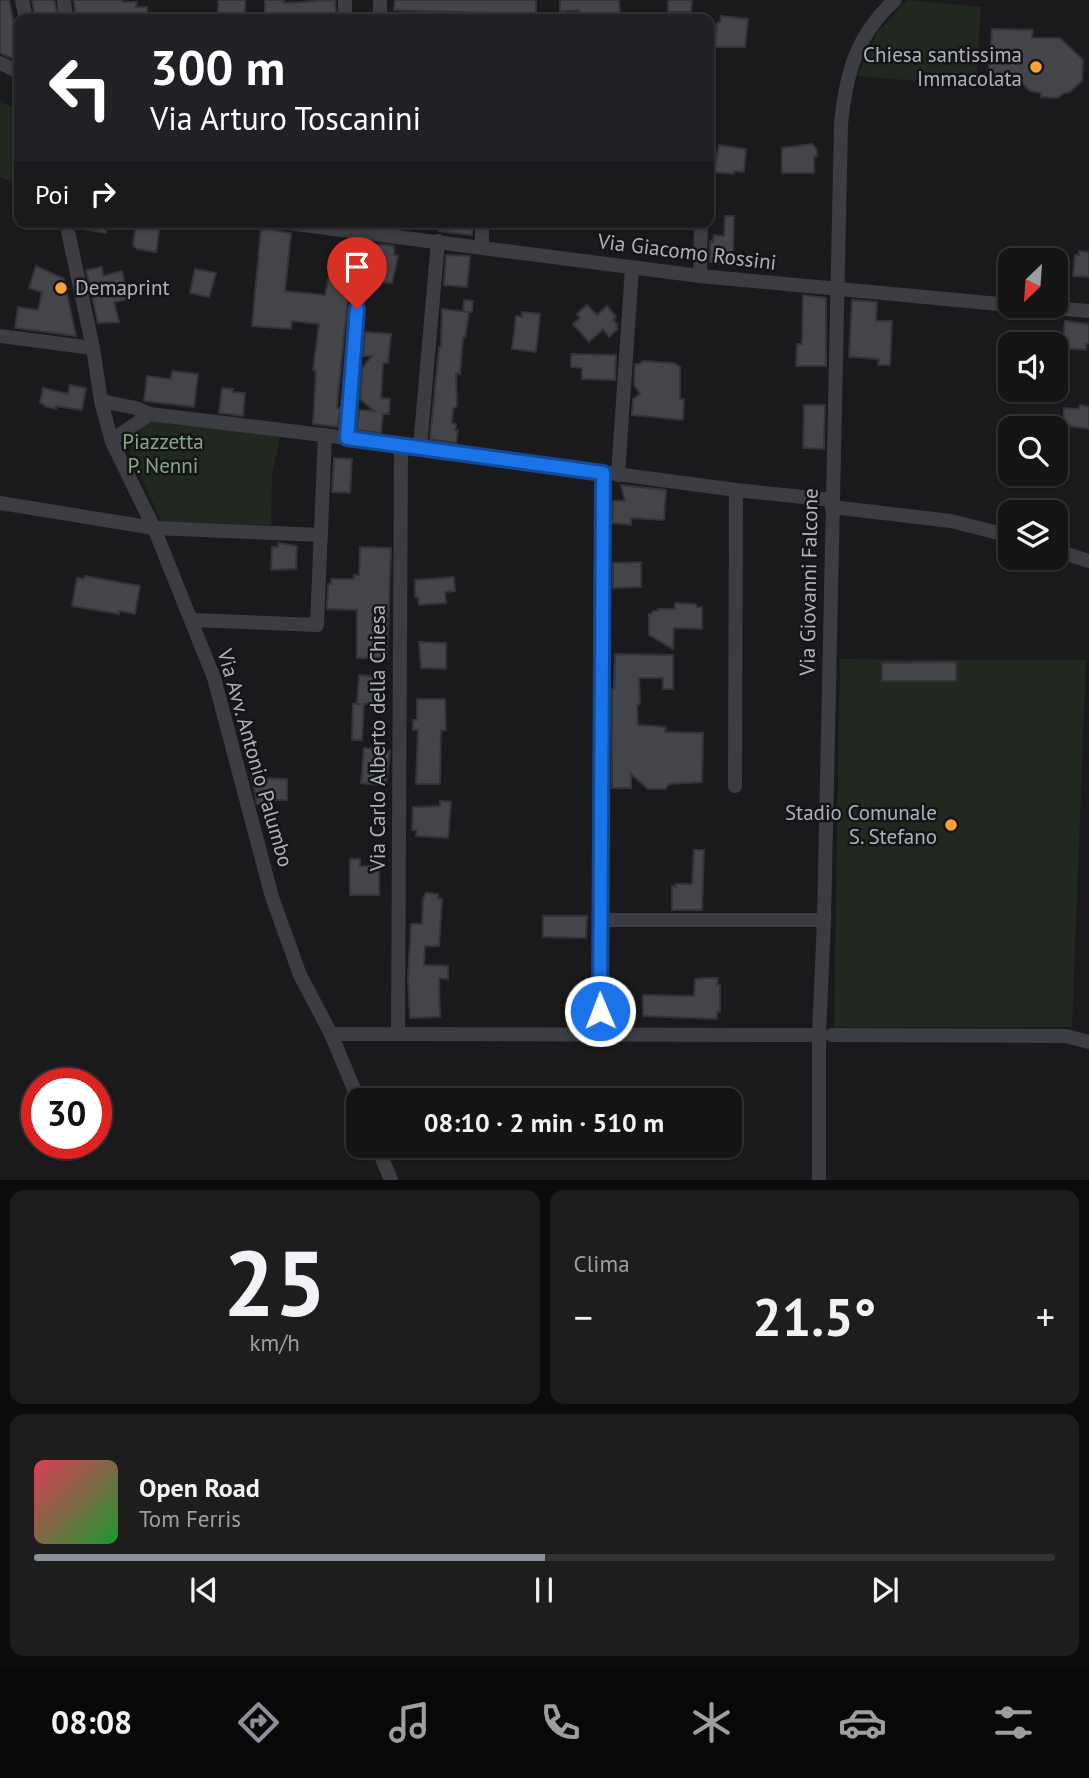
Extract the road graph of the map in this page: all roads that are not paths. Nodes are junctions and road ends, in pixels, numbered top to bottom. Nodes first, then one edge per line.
1 (895, 0) edge
2 (66, 228) edge
3 (330, 228) edge
4 (379, 228) edge
5 (482, 228) edge
6 (701, 228) edge
7 (363, 232) junction
8 (438, 241) junction
9 (482, 246) junction
10 (632, 268) junction
11 (700, 276) junction
12 (839, 290) junction
13 (998, 304) edge
14 (1068, 309) edge
15 (1089, 311) edge
16 (0, 336) edge
17 (93, 348) junction
18 (101, 401) junction
19 (150, 414) junction
20 (325, 435) junction
21 (347, 438) junction
22 (112, 440) junction
23 (401, 445) junction
24 (421, 447) junction
25 (603, 473) junction
26 (618, 475) junction
27 (736, 490) junction
28 (0, 503) edge
29 (832, 503) junction
30 (154, 528) junction
31 (998, 533) edge
32 (321, 535) junction
33 (1068, 555) edge
34 (1089, 561) edge
35 (192, 620) junction
36 (735, 786) dead end
37 (600, 920) junction
38 (824, 920) junction
39 (398, 1032) junction
40 (601, 1033) junction
41 (331, 1034) junction
42 (825, 1035) junction
43 (1089, 1042) edge
44 (354, 1088) edge
45 (382, 1158) edge
46 (391, 1180) edge
47 (818, 1180) edge

1 - 12 street, Via Giovanni Falcone
2 - 17 street, Via Avv. Antonio Palumbo
3 - 7 street, Via Giacomo Rossini
4 - 7 street, Via Giacomo Rossini
4 - 8 street, Via Giacomo Rossini
5 - 9 street
6 - 11 street
7 - 21 street
8 - 9 street, Via Giacomo Rossini
8 - 24 street
9 - 10 street, Via Giacomo Rossini
10 - 11 street, Via Giacomo Rossini
10 - 26 street
11 - 12 street, Via Giacomo Rossini
12 - 13 street, Via Giacomo Rossini
12 - 29 street, Via Giovanni Falcone
14 - 15 street
16 - 17 street
17 - 18 street, Via Avv. Antonio Palumbo
18 - 19 street
18 - 22 street, Via Avv. Antonio Palumbo
19 - 20 street
19 - 22 street
20 - 21 street
20 - 32 street
21 - 23 street
22 - 30 street, Via Avv. Antonio Palumbo
23 - 24 street
23 - 39 street, Via Carlo Alberto della Chiesa
24 - 25 street
25 - 26 street
25 - 37 street
26 - 27 street
27 - 29 street
27 - 36 street
28 - 30 street
29 - 31 street
29 - 38 street, Via Giovanni Falcone
30 - 32 street
30 - 35 street, Via Avv. Antonio Palumbo
32 - 35 street
33 - 34 street
35 - 41 street, Via Avv. Antonio Palumbo
37 - 38 street
37 - 40 street
38 - 42 street, Via Giovanni Falcone
39 - 40 street
39 - 41 street
40 - 42 street
41 - 44 street, Via Avv. Antonio Palumbo
42 - 43 street
42 - 47 street, Via Giovanni Falcone
45 - 46 street

